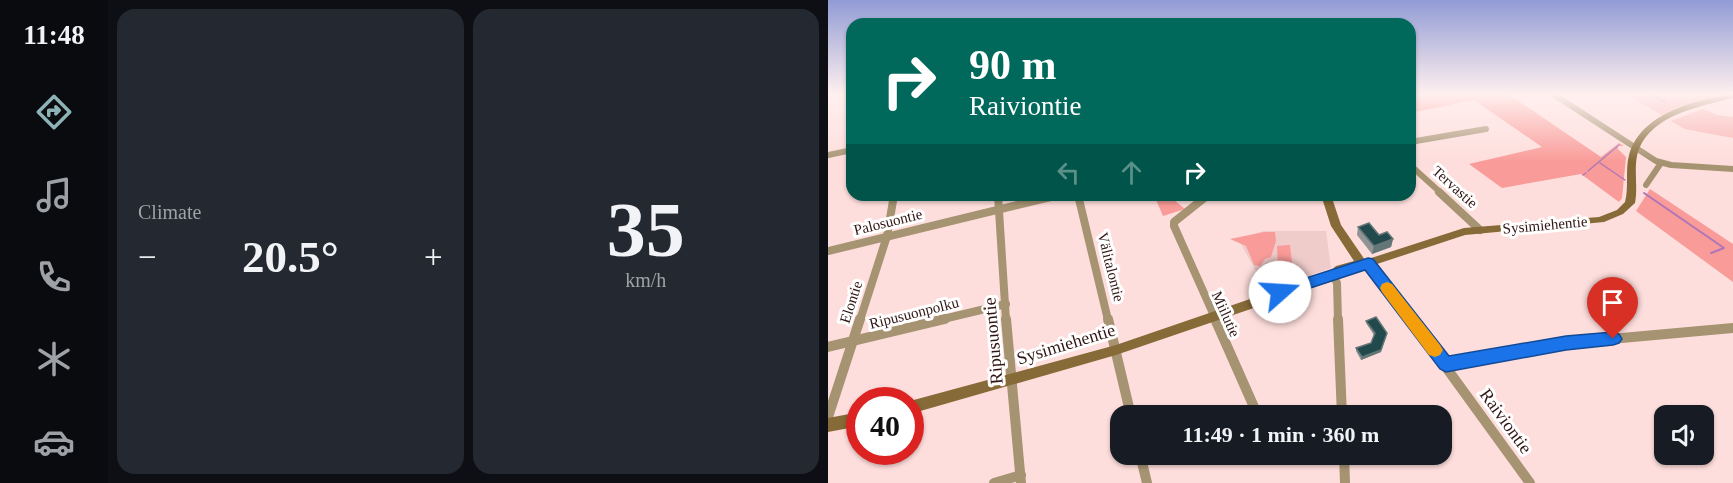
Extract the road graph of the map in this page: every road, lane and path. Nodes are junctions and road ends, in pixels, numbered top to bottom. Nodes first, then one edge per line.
1 (1587, 117) edge
2 (1668, 117) edge
3 (1486, 129) dead end
4 (1416, 141) edge
5 (1635, 149) junction
6 (846, 151) edge
7 (828, 155) edge
8 (1661, 163) junction
9 (1733, 169) edge
10 (1416, 171) edge
11 (1646, 185) dead end
12 (893, 201) edge
13 (999, 201) edge
14 (1033, 201) edge
15 (1079, 201) edge
16 (1200, 201) edge
17 (1328, 201) edge
18 (999, 209) junction
19 (1480, 230) junction
20 (887, 236) junction
21 (828, 251) edge
22 (1365, 264) junction
23 (1333, 274) junction
24 (1006, 304) junction
25 (1212, 315) junction
26 (1733, 327) edge
27 (854, 341) junction
28 (828, 347) edge
29 (1116, 350) junction
30 (1446, 364) junction
31 (1012, 381) junction
32 (924, 404) edge
33 (1128, 405) edge
34 (1253, 405) edge
35 (1342, 405) edge
36 (828, 417) edge
37 (846, 422) edge
38 (828, 425) edge
39 (1143, 465) edge
40 (1344, 465) edge
41 (1021, 479) edge
42 (994, 483) edge
43 (1147, 483) edge
44 (1345, 483) edge
45 (1530, 483) edge

1 - 5 street
2 - 5 street
3 - 4 street
5 - 8 street
5 - 19 street, Sysimiehentie
6 - 7 street
8 - 9 street
8 - 11 street
10 - 19 street, Tervastie
12 - 20 street, Elontie
13 - 18 street, Ripusuontie
14 - 18 street, Palosuontie
15 - 29 street, Välitalontie
16 - 25 street, Miilutie
17 - 22 street
18 - 20 street, Palosuontie
18 - 24 street, Ripusuontie
19 - 22 street, Sysimiehentie
20 - 21 street, Palosuontie
20 - 27 street, Elontie
22 - 23 street, Sysimiehentie
22 - 30 street, Raiviontie
23 - 25 street, Sysimiehentie
23 - 35 street
24 - 27 street, Ripusuonpolku
24 - 31 street, Ripusuontie
25 - 29 street, Sysimiehentie
25 - 34 street, Miilutie
26 - 30 street
27 - 28 street, Ripusuonpolku
27 - 36 street, Elontie
29 - 31 street, Sysimiehentie
29 - 33 street, Välitalontie
30 - 45 street, Raiviontie
31 - 32 street, Sysimiehentie
31 - 41 street, Ripusuontie
37 - 38 street
39 - 43 street
40 - 44 street
41 - 42 street

